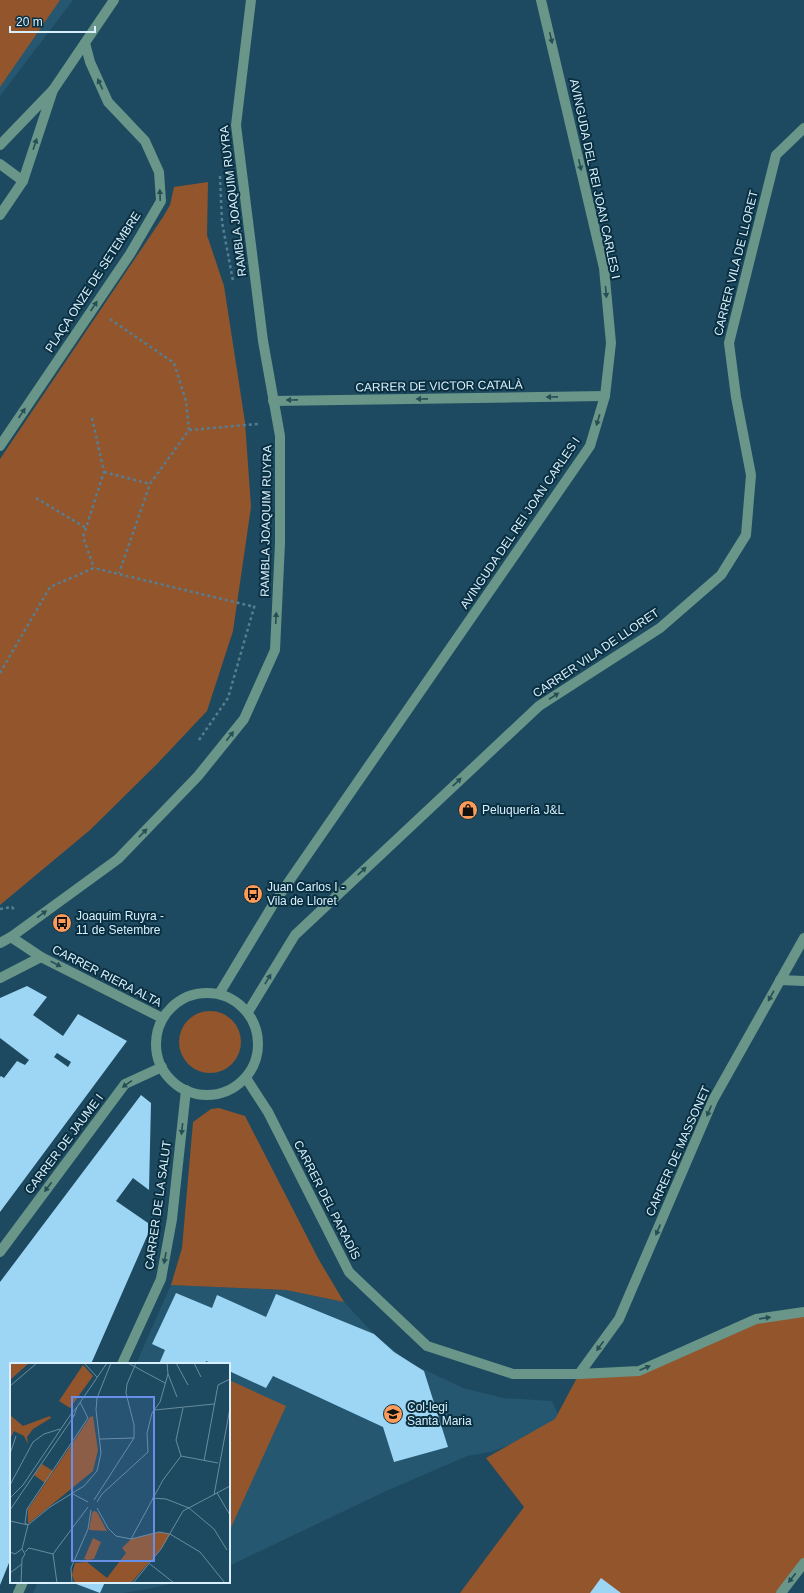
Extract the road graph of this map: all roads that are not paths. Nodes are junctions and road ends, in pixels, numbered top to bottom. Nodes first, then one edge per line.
1 (114, 0) edge
2 (251, 0) edge
3 (541, 0) edge
4 (85, 43) junction
5 (53, 90) junction
6 (804, 128) edge
7 (0, 145) edge
8 (0, 164) edge
9 (23, 181) junction
10 (0, 215) edge
11 (605, 396) junction
12 (274, 401) junction
13 (0, 446) edge
14 (11, 937) junction
15 (804, 938) edge
16 (0, 943) edge
17 (41, 957) junction
18 (0, 978) edge
19 (780, 980) junction
20 (804, 981) edge
21 (219, 994) junction
22 (248, 1012) junction
23 (162, 1018) junction
24 (162, 1067) junction
25 (246, 1078) junction
26 (186, 1090) junction
27 (0, 1252) edge
28 (804, 1312) edge
29 (122, 1363) edge
30 (579, 1374) junction
31 (804, 1563) edge
32 (23, 1583) edge
33 (18, 1593) edge
34 (781, 1593) edge

1 - 4 street
2 - 12 street, RAMBLA JOAQUIM RUYRA
3 -> 11 street, AVINGUDA DEL REI JOAN CARLES I
4 - 5 street
13 -> 4 street, PLAÇA ONZE DE SETEMBRE
5 - 7 street
9 -> 5 street
22 -> 6 street, CARRER VILA DE LLORET
8 - 9 street
9 - 10 street
11 -> 12 street, CARRER DE VICTOR CATALÀ
11 -> 21 street, AVINGUDA DEL REI JOAN CARLES I
14 -> 12 street, RAMBLA JOAQUIM RUYRA
14 - 16 street
14 - 17 street, CARRER RIERA ALTA
15 - 19 street, CARRER DE MASSONET
17 - 18 street, CARRER RIERA ALTA
17 -> 23 street, CARRER RIERA ALTA
19 - 20 street
19 -> 30 street, CARRER DE MASSONET
21 - 22 street
21 - 23 street
22 - 25 street
23 - 24 street
24 - 26 street
24 -> 27 street, CARRER DE JAUME I
25 - 26 street
25 - 30 street, CARRER DEL PARADÍS
26 -> 29 street, CARRER DE LA SALUT
30 -> 28 street, CARRER DEL PARADÍS
31 -> 34 street
32 - 33 street

